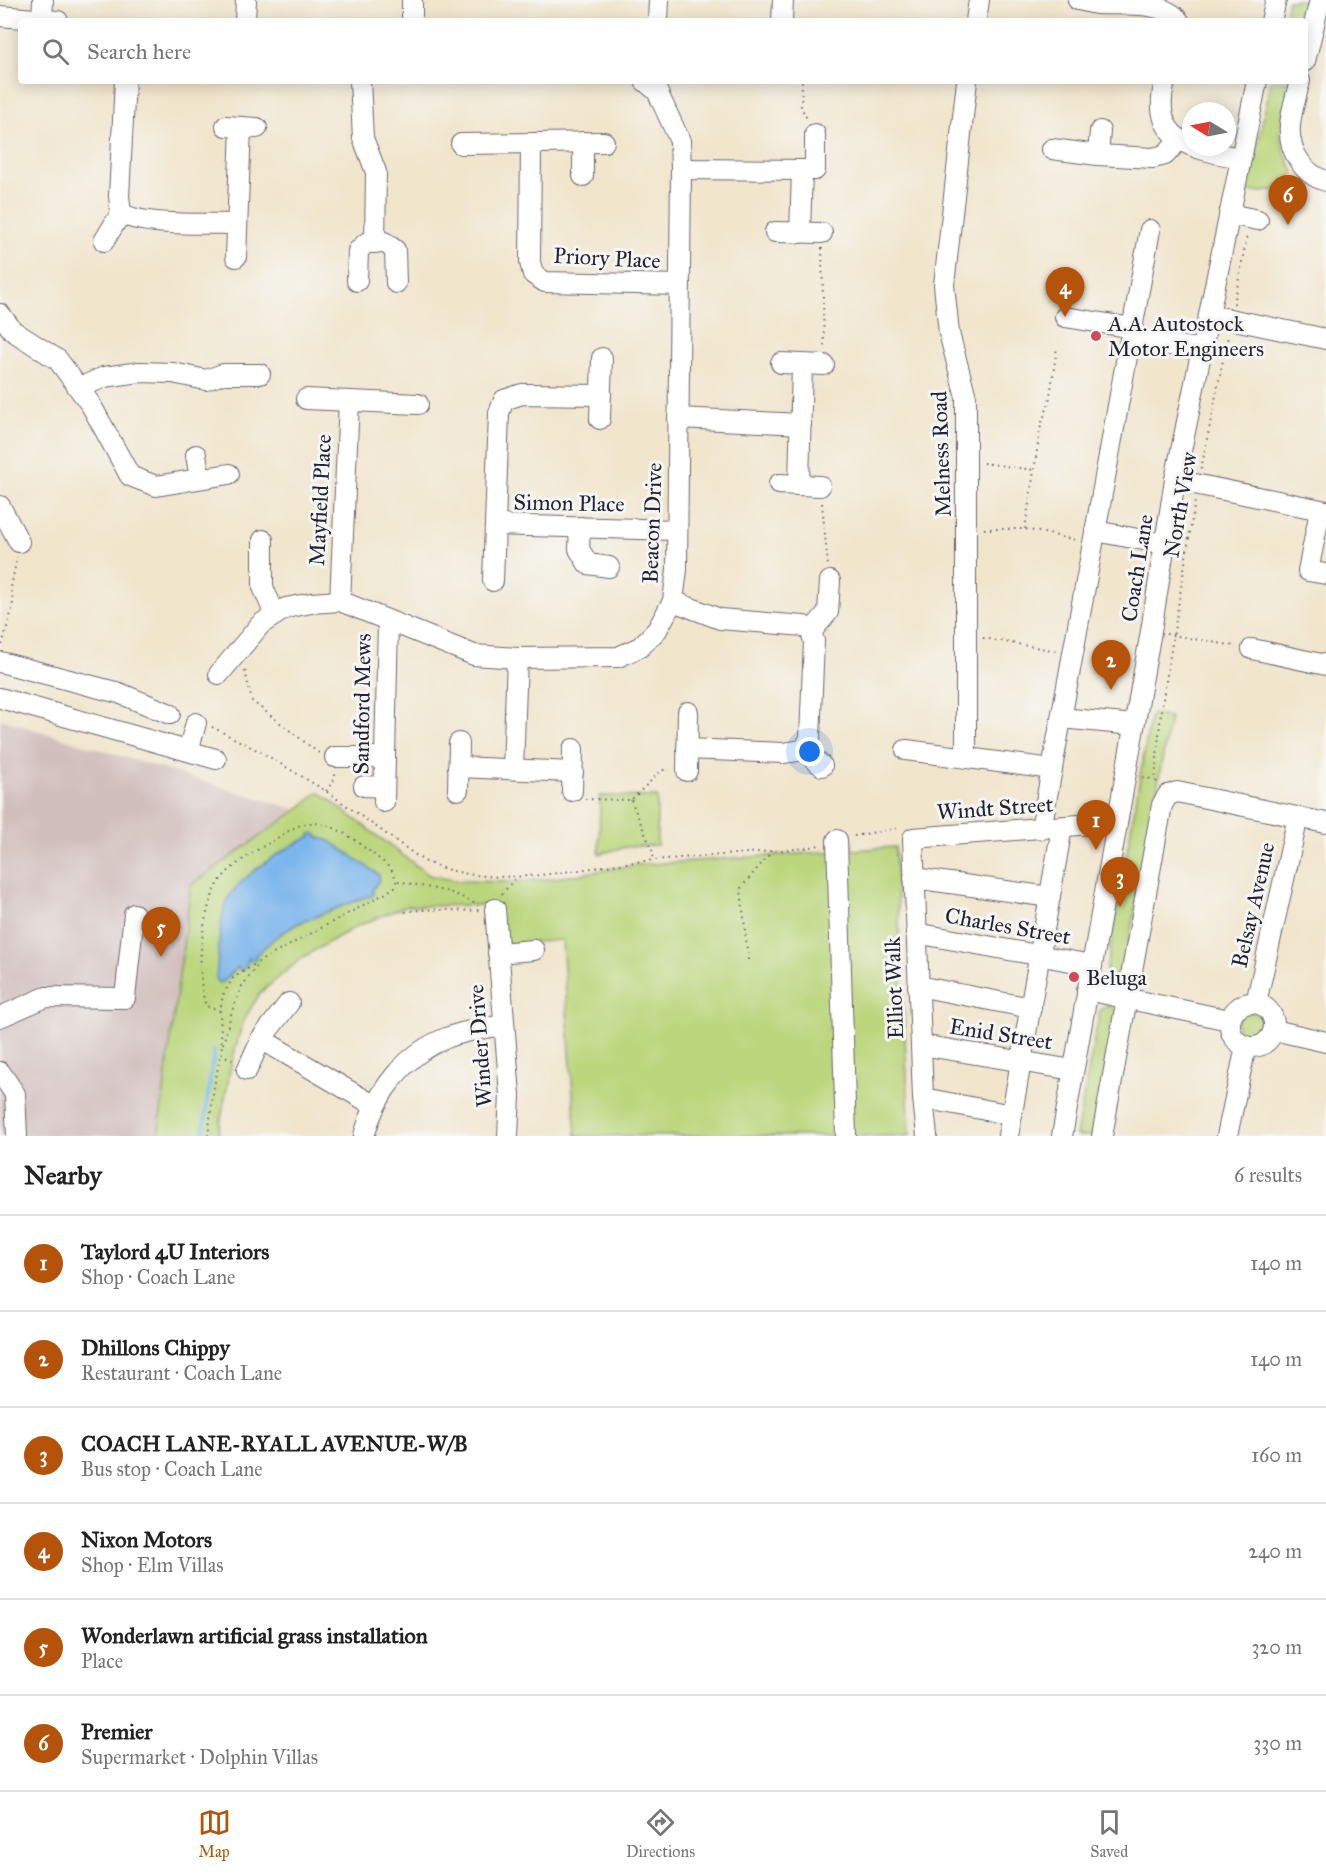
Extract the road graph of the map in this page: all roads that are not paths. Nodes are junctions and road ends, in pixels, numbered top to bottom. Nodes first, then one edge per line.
1 (43, 0) edge
2 (246, 0) edge
3 (412, 0) edge
4 (659, 0) edge
5 (783, 0) edge
6 (979, 0) edge
7 (1276, 0) edge
8 (1322, 4) edge
9 (1088, 8) edge
10 (0, 16) edge
11 (25, 18) edge
12 (49, 18) edge
13 (245, 18) edge
14 (412, 18) edge
15 (658, 18) edge
16 (782, 18) edge
17 (976, 18) edge
18 (1176, 18) edge
19 (1272, 18) edge
20 (1308, 51) edge
21 (125, 84) edge
22 (360, 84) edge
23 (649, 84) edge
24 (967, 84) edge
25 (1164, 84) edge
26 (1256, 84) edge
27 (1299, 84) edge
28 (242, 127) dead end
29 (1100, 131) dead end
30 (815, 134) road end
31 (1179, 140) junction
32 (583, 142) junction
33 (604, 142) dead end
34 (531, 143) junction
35 (461, 144) dead end
36 (1052, 149) dead end
37 (1098, 155) junction
38 (1240, 158) junction
39 (681, 169) junction
40 (802, 170) junction
41 (583, 176) dead end
42 (1326, 181) edge
43 (121, 213) junction
44 (1229, 214) junction
45 (1254, 219) road end
46 (237, 224) junction
47 (1150, 230) dead end
48 (775, 232) dead end
49 (800, 233) junction
50 (822, 233) road end
51 (104, 241) dead end
52 (375, 243) junction
53 (236, 256) dead end
54 (357, 281) dead end
55 (396, 283) dead end
56 (680, 285) junction
57 (0, 314) edge
58 (1210, 315) junction
59 (1065, 317) dead end
60 (1132, 333) junction
61 (1326, 339) edge
62 (1203, 350) junction
63 (602, 358) dead end
64 (781, 363) dead end
65 (802, 364) junction
66 (824, 365) road end
67 (260, 374) dead end
68 (79, 388) junction
69 (601, 395) junction
70 (306, 399) dead end
71 (349, 401) junction
72 (418, 404) dead end
73 (678, 418) junction
74 (600, 419) dead end
75 (801, 423) junction
76 (196, 455) dead end
77 (229, 474) dead end
78 (200, 478) junction
79 (1175, 480) junction
80 (779, 484) dead end
81 (799, 485) junction
82 (820, 486) road end
83 (0, 506) edge
84 (1323, 511) edge
85 (495, 525) junction
86 (580, 527) junction
87 (677, 530) junction
88 (1094, 538) junction
89 (263, 540) dead end
90 (19, 542) road end
91 (1165, 544) junction
92 (609, 567) dead end
93 (1326, 574) edge
94 (493, 580) dead end
95 (830, 581) road end
96 (340, 601) junction
97 (673, 601) junction
98 (275, 615) junction
99 (388, 621) junction
100 (811, 632) junction
101 (1252, 649) road end
102 (517, 658) junction
103 (0, 662) edge
104 (1326, 665) edge
105 (219, 674) dead end
106 (0, 698) edge
107 (688, 712) dead end
108 (159, 716) dead end
109 (1061, 718) junction
110 (202, 724) road end
111 (1134, 725) junction
112 (459, 743) dead end
113 (687, 749) junction
114 (573, 750) dead end
115 (804, 750) junction
116 (906, 750) dead end
117 (188, 751) junction
118 (335, 757) road end
119 (385, 757) junction
120 (966, 757) junction
121 (216, 759) dead end
122 (822, 766) dead end
123 (458, 767) junction
124 (513, 769) junction
125 (1052, 769) junction
126 (687, 771) road end
127 (364, 786) dead end
128 (458, 790) dead end
129 (1298, 817) junction
130 (1117, 822) junction
131 (1326, 823) edge
132 (1062, 827) junction
133 (1041, 829) junction
134 (913, 838) joint
135 (837, 840) road end
136 (914, 878) junction
137 (1050, 897) junction
138 (495, 909) road end
139 (134, 914) dead end
140 (916, 933) junction
141 (534, 950) dead end
142 (498, 953) junction
143 (1040, 957) junction
144 (1092, 965) junction
145 (918, 986) junction
146 (1087, 990) junction
147 (1128, 997) junction
148 (289, 1003) dead end
149 (1256, 1003) junction
150 (1031, 1008) junction
151 (0, 1017) edge
152 (1229, 1020) junction
153 (504, 1025) junction
154 (1274, 1030) junction
155 (261, 1039) junction
156 (1326, 1042) edge
157 (921, 1045) junction
158 (1246, 1046) junction
159 (1022, 1061) junction
160 (248, 1070) road end
161 (1073, 1070) junction
162 (0, 1072) edge
163 (923, 1098) junction
164 (375, 1106) junction
165 (1012, 1115) junction
166 (17, 1136) edge
167 (364, 1136) edge
168 (508, 1136) edge
169 (846, 1136) edge
170 (927, 1136) edge
171 (1008, 1136) edge
172 (1062, 1136) edge
173 (1102, 1136) edge
174 (1227, 1136) edge

1 - 12 street
2 - 13 street
3 - 14 street
4 - 15 street
5 - 16 street
6 - 17 street
7 - 19 street
8 - 20 street
9 - 18 street
10 - 11 street
21 - 43 street
22 - 52 street
23 - 39 street, Beacon Drive
24 - 120 street, Melness Road
25 - 31 street
26 - 38 street, Coach Lane
27 - 42 street
28 - 46 street
29 - 37 street
30 - 40 street
31 - 37 street
31 - 38 street
32 - 33 street
32 - 34 street
32 - 41 street
34 - 35 street
34 - 56 street, Priory Place
36 - 37 street
38 - 44 street, Coach Lane
39 - 40 street
39 - 56 street, Beacon Drive
40 - 49 street
43 - 46 street
43 - 51 street
44 - 45 street
44 - 58 street, Coach Lane
46 - 53 street
47 - 60 street
48 - 49 street
49 - 50 street
52 - 54 street
52 - 55 street
56 - 73 street, Beacon Drive
57 - 68 street
58 - 61 street
58 - 62 street, Coach Lane
59 - 60 street
60 - 62 street
60 - 88 street
62 - 79 street, Coach Lane
63 - 69 street
64 - 65 street
65 - 66 street
65 - 75 street
67 - 68 street
68 - 78 street
69 - 74 street
69 - 85 street, Simon Place
70 - 71 street
71 - 72 street
71 - 96 street, Mayfield Place
73 - 75 street
73 - 87 street, Beacon Drive
75 - 81 street
76 - 78 street
77 - 78 street
79 - 84 street
79 - 91 street, Coach Lane
80 - 81 street
81 - 82 street
83 - 90 street
84 - 93 street
85 - 86 street, Simon Place
85 - 94 street, Simon Place
86 - 87 street, Simon Place
86 - 92 street
87 - 97 street, Beacon Drive
88 - 91 street
88 - 109 street
89 - 98 street
91 - 111 street, Coach Lane
95 - 100 street
96 - 98 street, Beacon Drive
96 - 99 street, Beacon Drive
97 - 100 street
97 - 102 street, Beacon Drive
98 - 105 street, Beacon Drive
99 - 102 street, Beacon Drive
99 - 119 street, Sandford Mews
100 - 115 street
101 - 104 street
102 - 124 street
103 - 108 street
106 - 117 street
107 - 113 street
109 - 111 street
109 - 125 street
110 - 117 street
111 - 130 street, Coach Lane
112 - 123 street
113 - 115 street
113 - 126 street
114 - 124 street
115 - 122 street
116 - 120 street
117 - 121 street
118 - 119 street
119 - 127 street, Sandford Mews
120 - 125 street
123 - 124 street
123 - 128 street
125 - 133 street
129 - 131 street
129 - 147 street
129 - 149 street, Belsay Avenue
130 - 132 street, Windt Street
130 - 144 street, Coach Lane
132 - 133 street, Windt Street
132 - 137 street
133 - 134 street, Windt Street
134 - 136 street, Elliot Walk
135 - 169 street
136 - 137 street
136 - 140 street, Elliot Walk
137 - 143 street
138 - 142 street, Winder Drive
139 - 151 street
140 - 143 street, Charles Street
140 - 145 street, Elliot Walk
141 - 142 street, Winder Drive
142 - 153 street, Winder Drive
143 - 144 street, Charles Street
143 - 150 street
144 - 146 street, Coach Lane
145 - 150 street
145 - 157 street, Elliot Walk
146 - 147 street
146 - 161 street, Coach Lane
147 - 152 street
147 - 173 street
148 - 155 street
149 - 152 street
149 - 154 street
150 - 159 street
152 - 158 street
153 - 164 street
153 - 168 street, Winder Drive
154 - 156 street
154 - 158 street
155 - 160 street
155 - 164 street
157 - 159 street, Enid Street
157 - 163 street, Elliot Walk
158 - 174 street
159 - 161 street, Enid Street
159 - 165 street
161 - 172 street, Coach Lane
162 - 166 street
163 - 165 street
163 - 170 street, Elliot Walk
164 - 167 street
165 - 171 street

